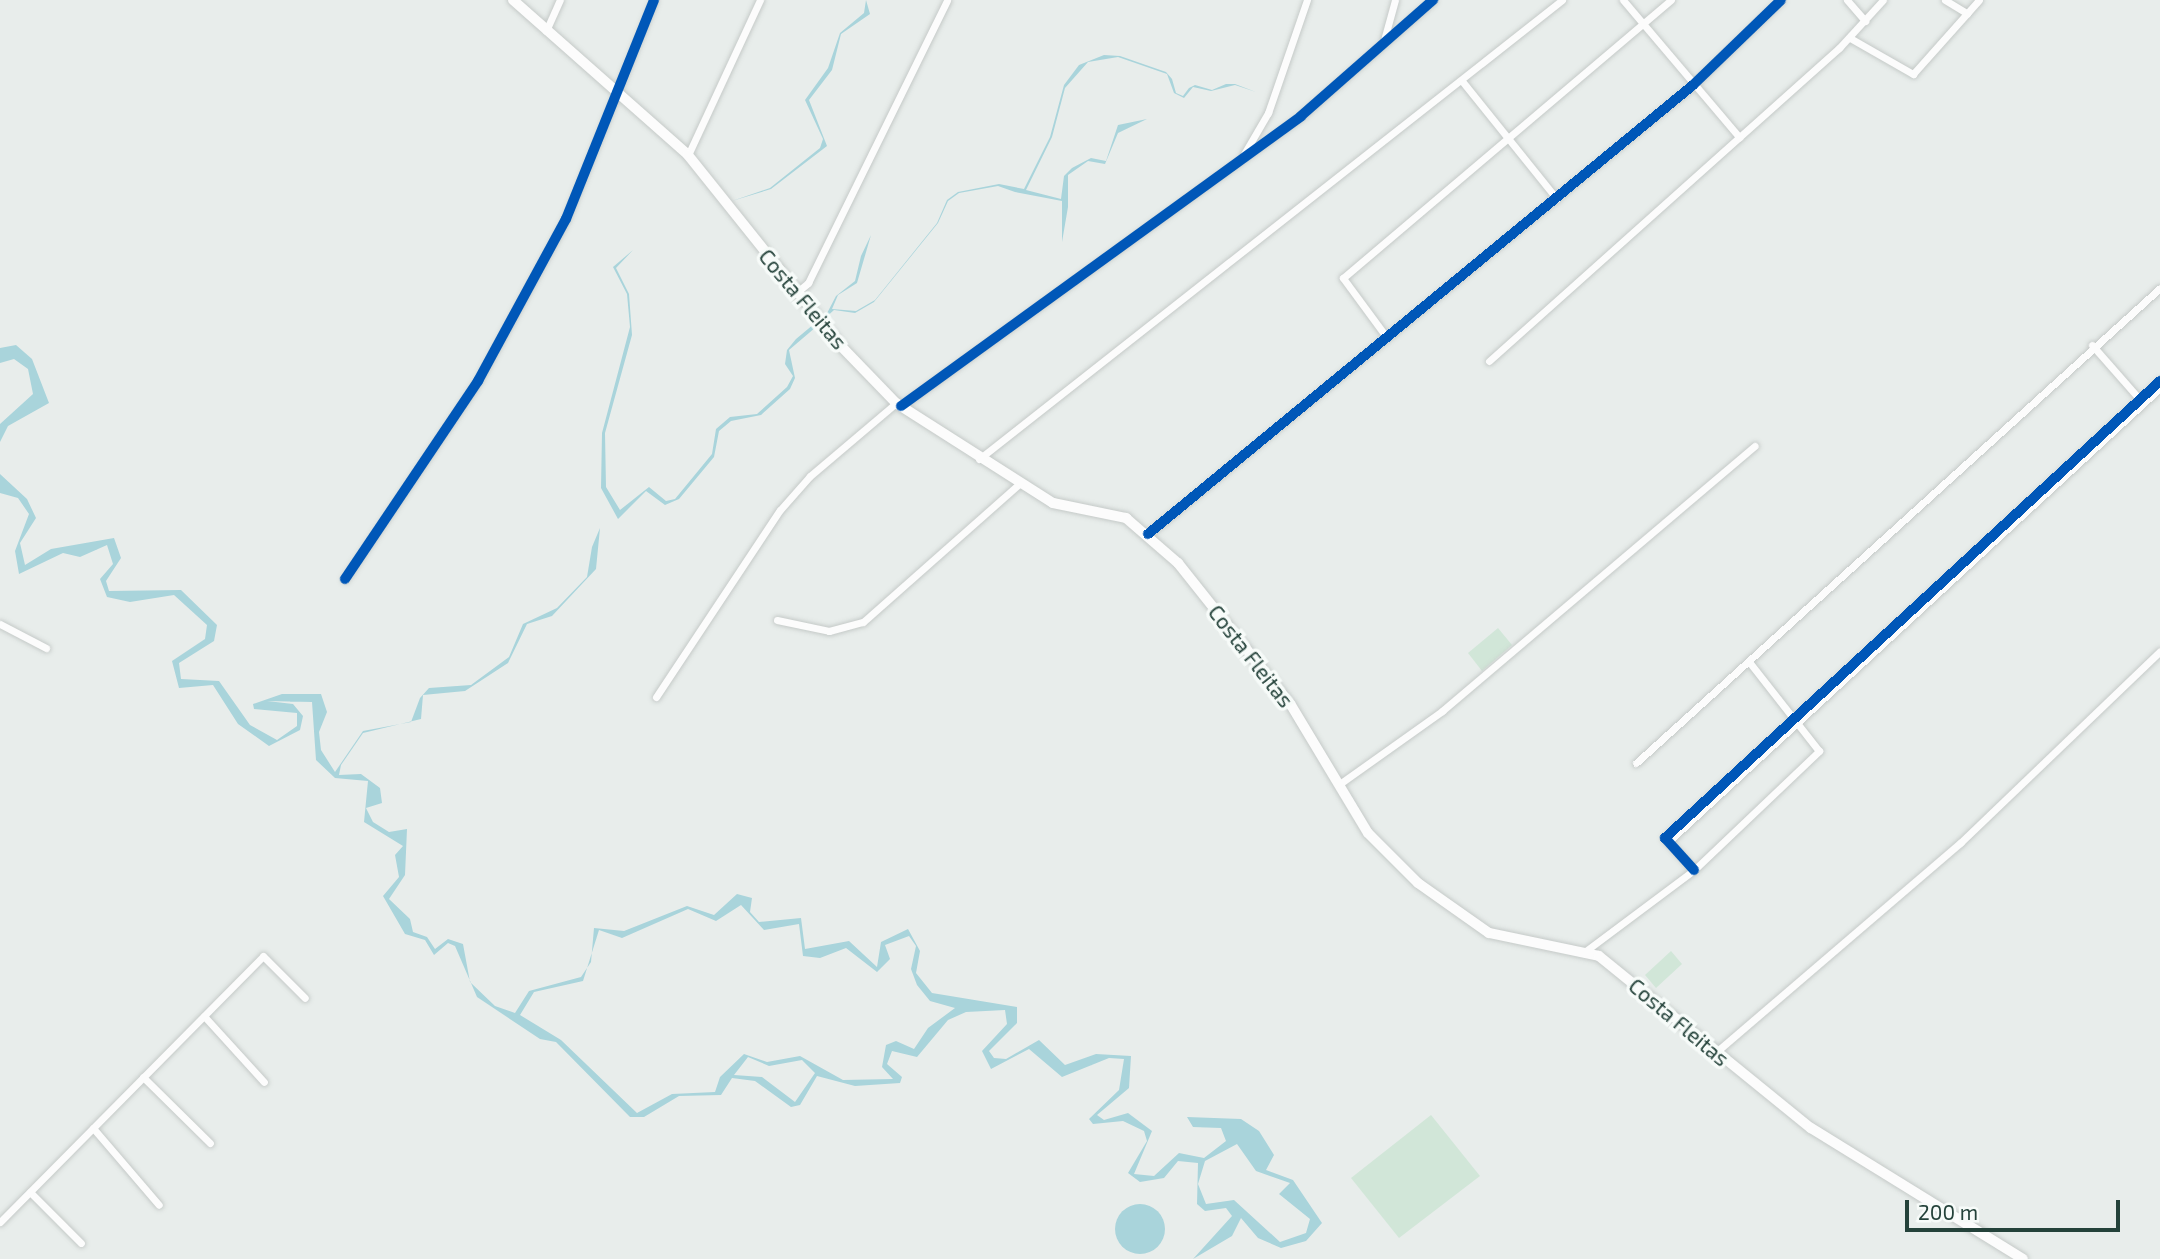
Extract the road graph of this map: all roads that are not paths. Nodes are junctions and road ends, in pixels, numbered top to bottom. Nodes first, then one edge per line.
1 (513, 0) edge
2 (560, 0) edge
3 (654, 0) edge
4 (760, 0) edge
5 (947, 0) edge
6 (1307, 0) edge
7 (1395, 0) edge
8 (1433, 0) edge
9 (1562, 0) edge
10 (1623, 0) edge
11 (1671, 0) edge
12 (1781, 0) edge
13 (1847, 0) edge
14 (1883, 0) edge
15 (1945, 0) edge
16 (1979, 0) edge
17 (1967, 13) junction
18 (1865, 21) junction
19 (1643, 24) junction
20 (545, 33) junction
21 (1850, 38) junction
22 (1383, 42) junction
23 (1462, 81) junction
24 (1693, 85) junction
25 (616, 94) junction
26 (1740, 137) junction
27 (1508, 139) junction
28 (688, 155) junction
29 (1242, 158) junction
30 (1557, 199) junction
31 (2160, 288) edge
32 (796, 293) junction
33 (1385, 335) junction
34 (2092, 345) junction
35 (1489, 361) dead end
36 (2160, 380) edge
37 (2160, 387) edge
38 (2141, 401) junction
39 (898, 404) junction
40 (1755, 446) dead end
41 (978, 459) junction
42 (1019, 484) junction
43 (1148, 534) junction
44 (345, 579) dead end
45 (777, 620) dead end
46 (0, 624) edge
47 (46, 648) dead end
48 (2160, 651) edge
49 (1750, 663) junction
50 (656, 696) dead end
51 (1796, 721) junction
52 (1636, 763) dead end
53 (1337, 786) junction
54 (1693, 870) junction
55 (1587, 950) junction
56 (305, 998) dead end
57 (204, 1016) junction
58 (1715, 1053) junction
59 (143, 1077) junction
60 (264, 1082) dead end
61 (93, 1128) junction
62 (210, 1143) dead end
63 (30, 1192) junction
64 (159, 1205) dead end
65 (0, 1222) edge
66 (81, 1243) dead end
67 (2023, 1259) edge

1 - 20 main road, Costa Fleitas
2 - 20 street
3 - 25 street
4 - 28 street
5 - 32 street
6 - 29 street
7 - 22 street
8 - 22 street
9 - 23 street
10 - 19 street
11 - 19 street
12 - 24 street
13 - 18 street
14 - 18 street
15 - 17 street
16 - 17 street
17 - 21 street
18 - 21 street
19 - 24 street
19 - 27 street
20 - 25 main road, Costa Fleitas
21 - 26 street
22 - 29 street
23 - 27 street
23 - 41 street
24 - 26 street
24 - 30 street
25 - 28 main road, Costa Fleitas
25 - 44 street
26 - 35 street
27 - 30 street
27 - 33 street
28 - 32 main road, Costa Fleitas
29 - 39 street
30 - 33 street
31 - 34 street
32 - 39 main road, Costa Fleitas
33 - 43 street
34 - 38 street
34 - 49 street
36 - 38 street
37 - 38 street
38 - 51 street
39 - 41 main road, Costa Fleitas
39 - 50 street
40 - 53 street
41 - 42 main road, Costa Fleitas
42 - 43 main road, Costa Fleitas
42 - 45 street
43 - 53 main road, Costa Fleitas
46 - 47 street
48 - 58 street
49 - 51 street
49 - 52 street
51 - 54 street
51 - 54 street
53 - 55 main road, Costa Fleitas
54 - 55 street
55 - 58 main road, Costa Fleitas
56 - 57 street
57 - 59 street
57 - 60 street
58 - 67 main road, Costa Fleitas
59 - 61 street
59 - 62 street
61 - 63 street
61 - 64 street
63 - 65 street
63 - 66 street

